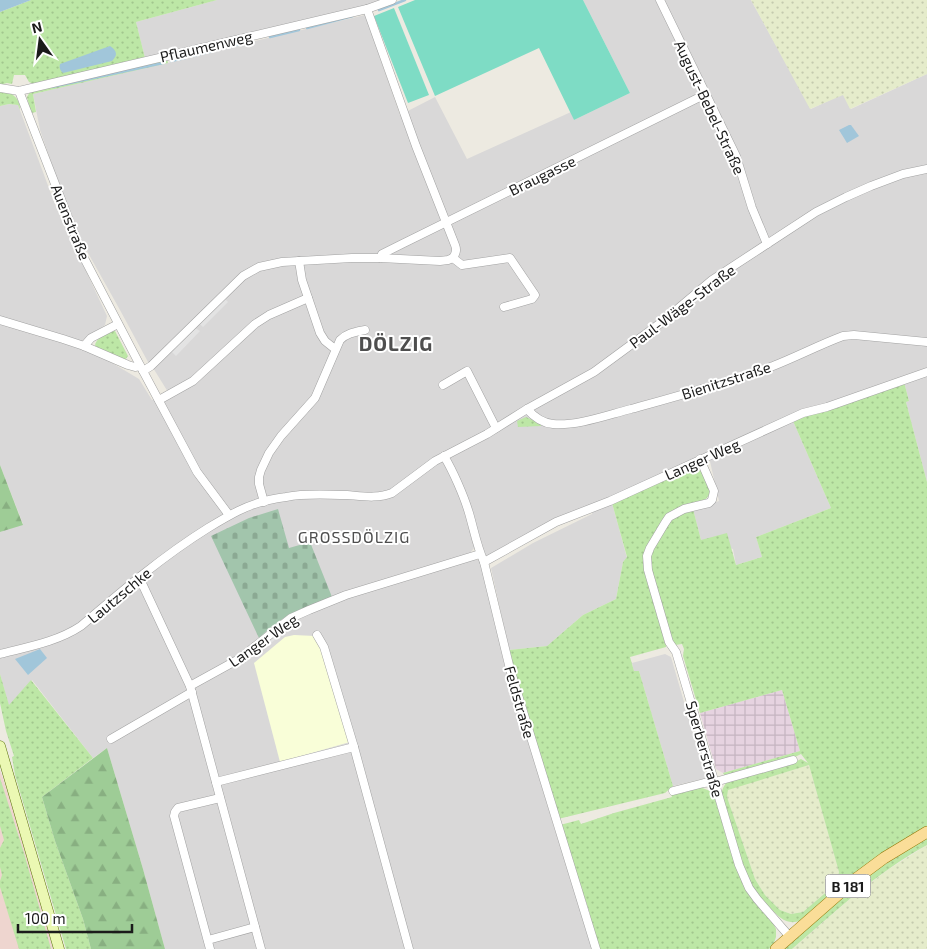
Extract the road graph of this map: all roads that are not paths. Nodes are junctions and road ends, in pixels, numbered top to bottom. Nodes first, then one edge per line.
1 (392, 0) edge
2 (660, 0) edge
3 (367, 10) junction
4 (0, 88) edge
5 (20, 91) junction
6 (706, 94) junction
7 (927, 169) edge
8 (446, 222) junction
9 (767, 244) junction
10 (380, 258) junction
11 (453, 258) junction
12 (299, 261) junction
13 (308, 298) junction
14 (504, 307) dead end
15 (0, 320) edge
16 (118, 324) junction
17 (364, 330) dead end
18 (927, 342) edge
19 (84, 346) junction
20 (335, 349) junction
21 (142, 369) junction
22 (927, 372) edge
23 (443, 385) dead end
24 (159, 400) junction
25 (527, 409) junction
26 (496, 428) junction
27 (444, 456) junction
28 (700, 459) junction
29 (264, 502) junction
30 (229, 515) junction
31 (480, 554) junction
32 (484, 562) junction
33 (139, 577) junction
34 (317, 635) dead end
35 (0, 654) edge
36 (191, 689) junction
37 (111, 739) dead end
38 (0, 746) edge
39 (354, 747) junction
40 (793, 760) dead end
41 (216, 782) junction
42 (715, 782) junction
43 (673, 791) dead end
44 (220, 798) junction
45 (927, 832) edge
46 (255, 927) junction
47 (790, 936) junction
48 (208, 940) junction
49 (59, 949) edge
50 (210, 949) edge
51 (261, 949) edge
52 (409, 949) edge
53 (596, 949) edge
54 (776, 949) edge

1 - 3 street, Pflaumenweg
2 - 6 street, August-Bebel-Straße
3 - 5 street, Pflaumenweg
3 - 8 street
4 - 5 street
5 - 16 street, Auenstraße
6 - 8 street, Braugasse
6 - 9 street, August-Bebel-Straße
7 - 9 street, Paul-Wäge-Straße
8 - 10 street, Braugasse
8 - 11 street
9 - 25 street, Paul-Wäge-Straße
10 - 11 street
10 - 12 street
11 - 14 street
12 - 13 street
12 - 21 street
13 - 20 street
13 - 24 street
15 - 19 street
16 - 19 street
16 - 21 street, Auenstraße
17 - 20 street
18 - 25 street, Bienitzstraße
19 - 21 street
20 - 29 street
21 - 24 street, Auenstraße
22 - 28 street, Langer Weg
23 - 26 street
24 - 30 street, Auenstraße
25 - 26 street, Paul-Wäge-Straße
26 - 27 street, Paul-Wäge-Straße
27 - 29 street, Paul-Wäge-Straße
27 - 31 street, Feldstraße
28 - 32 street, Langer Weg
28 - 42 street, Sperberstraße
29 - 30 street, Paul-Wäge-Straße
30 - 33 street, Lautzschke
31 - 32 street, Feldstraße
31 - 36 street, Langer Weg
32 - 53 street, Feldstraße
33 - 35 street, Lautzschke
33 - 36 street
34 - 39 street
36 - 37 street, Langer Weg
36 - 41 street
38 - 49 street
39 - 41 street
39 - 52 street
40 - 42 street
41 - 44 street
42 - 43 street
42 - 47 street, Sperberstraße
44 - 46 street
44 - 48 street
45 - 47 main road, B 181
46 - 48 street
46 - 51 street
47 - 54 main road, B 181
48 - 50 street

